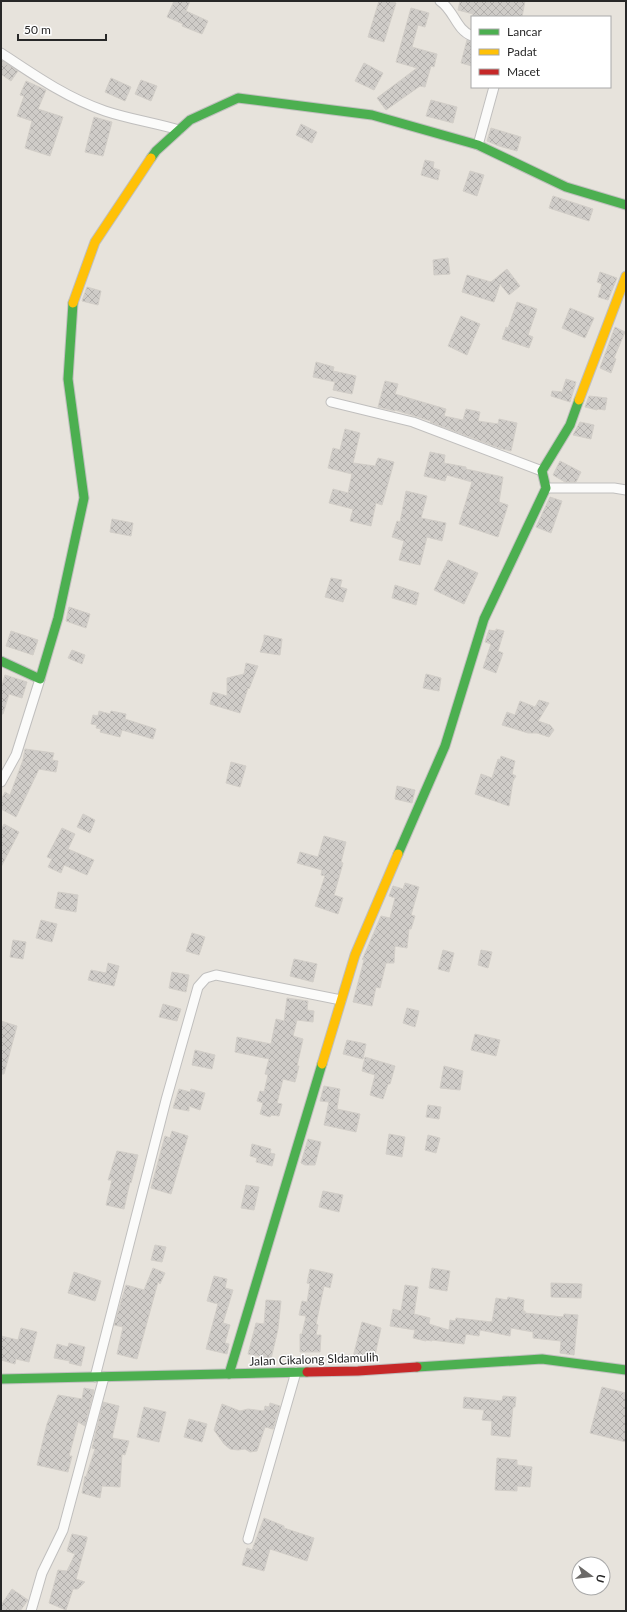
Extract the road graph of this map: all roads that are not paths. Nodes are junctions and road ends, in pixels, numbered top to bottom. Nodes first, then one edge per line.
1 (440, 1) edge
2 (471, 36) edge
3 (1, 53) edge
4 (494, 88) edge
5 (179, 130) junction
6 (478, 145) junction
7 (626, 205) edge
8 (626, 276) edge
9 (331, 402) dead end
10 (542, 472) junction
11 (546, 488) junction
12 (626, 490) edge
13 (1, 661) edge
14 (40, 679) junction
15 (1, 782) edge
16 (341, 1000) junction
17 (626, 1370) edge
18 (296, 1372) junction
19 (228, 1374) junction
20 (100, 1377) junction
21 (1, 1379) edge
22 (248, 1539) dead end
23 (31, 1611) edge

1 - 2 street
3 - 5 street
4 - 6 street
5 - 6 street
5 - 14 street
6 - 7 street
8 - 10 street
9 - 10 street
10 - 11 street
11 - 12 street
11 - 16 street
13 - 14 street
14 - 15 street
16 - 19 street
16 - 20 street
17 - 18 street, Jalan Cikalong SIdamulih
18 - 19 street, Jalan Cikalong SIdamulih
18 - 22 street
19 - 20 street, Jalan Cikalong SIdamulih
20 - 21 street, Jalan Cikalong SIdamulih
20 - 23 street

